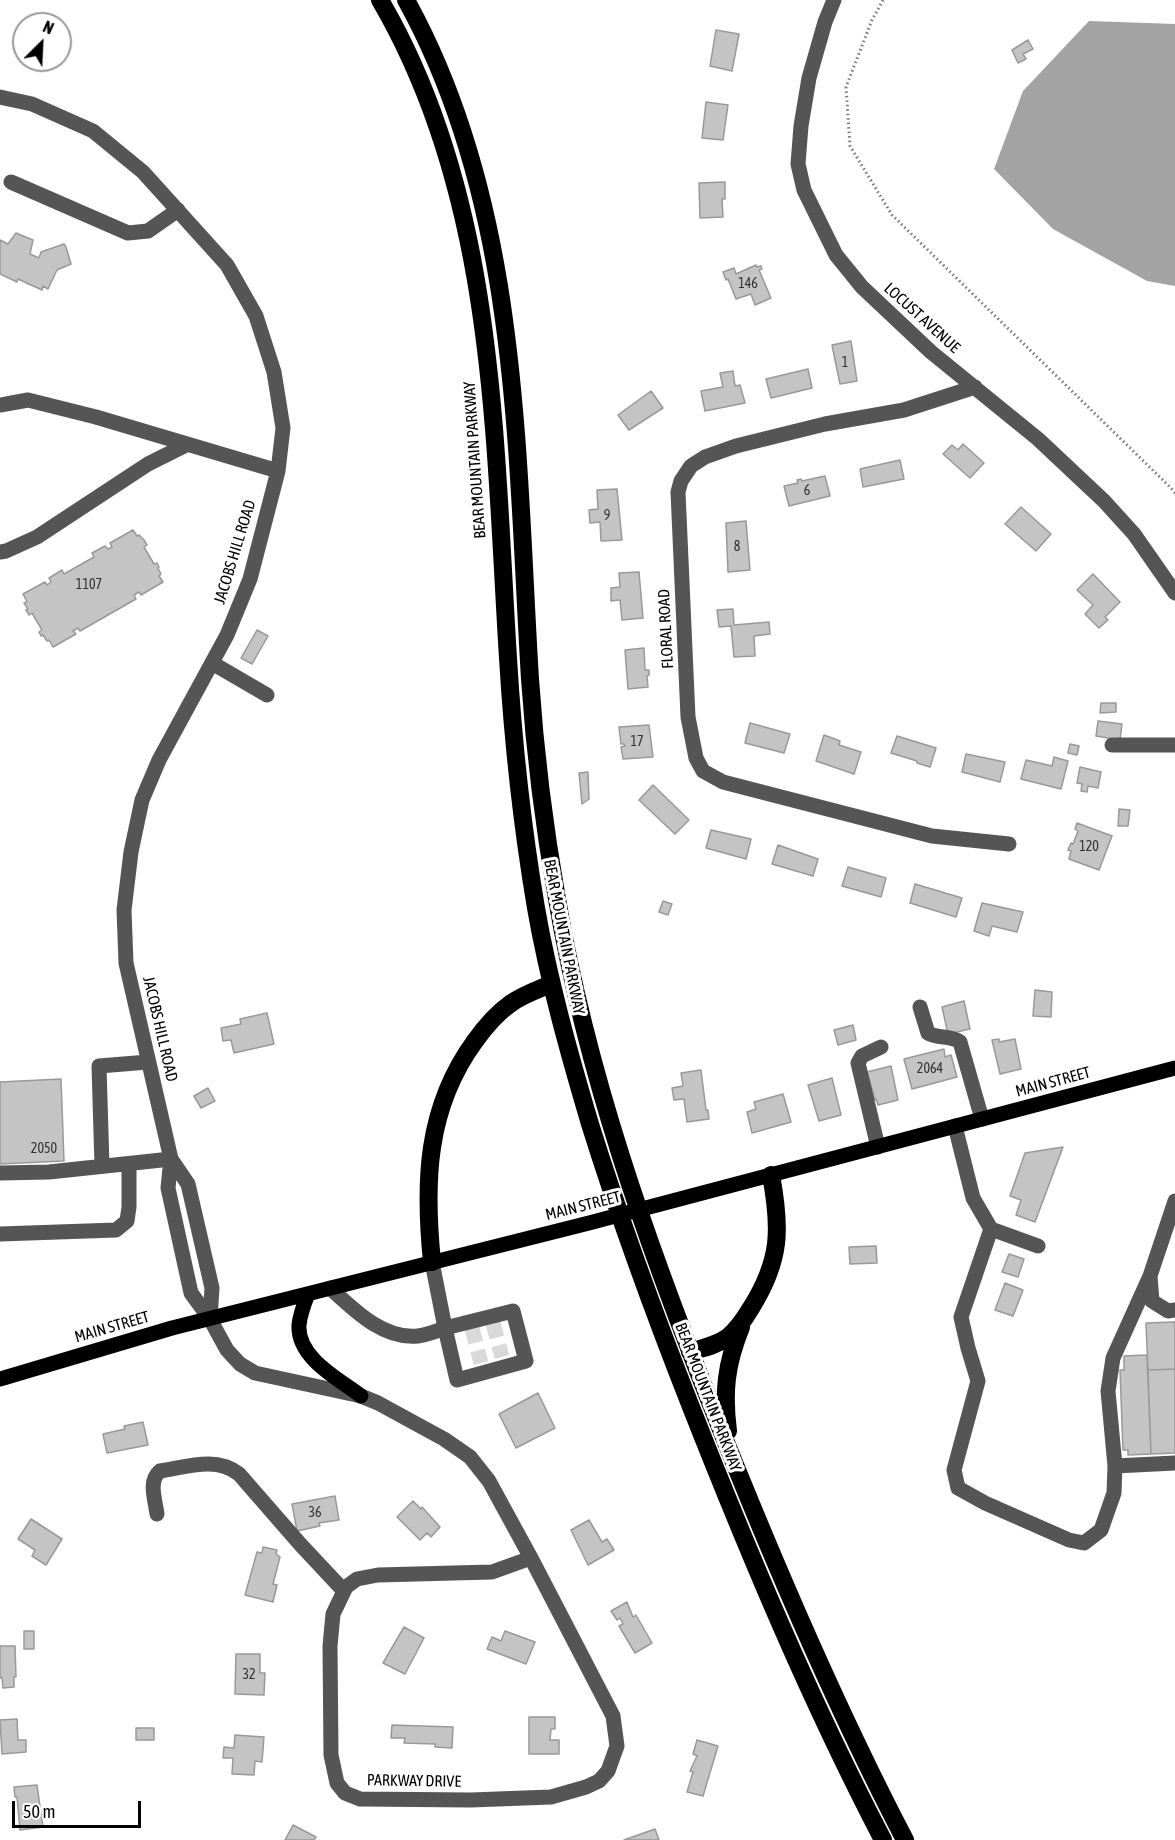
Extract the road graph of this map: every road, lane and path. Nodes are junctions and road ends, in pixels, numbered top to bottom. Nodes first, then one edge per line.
1 (380, 0) edge
2 (406, 0) edge
3 (883, 0) edge
4 (831, 1) edge
5 (0, 97) edge
6 (11, 182) dead end
7 (178, 210) junction
8 (975, 387) junction
9 (0, 405) edge
10 (188, 444) junction
11 (278, 471) junction
12 (1175, 493) edge
13 (0, 552) edge
14 (1175, 593) edge
15 (212, 663) junction
16 (267, 694) dead end
17 (1112, 745) dead end
18 (1175, 745) edge
19 (1009, 844) dead end
20 (551, 984) junction
21 (920, 1007) dead end
22 (881, 1047) dead end
23 (148, 1062) junction
24 (1175, 1068) edge
25 (982, 1119) junction
26 (955, 1126) junction
27 (878, 1147) junction
28 (171, 1159) junction
29 (129, 1164) junction
30 (102, 1166) junction
31 (0, 1173) edge
32 (771, 1175) junction
33 (1174, 1206) edge
34 (991, 1229) junction
35 (0, 1234) edge
36 (1038, 1246) dead end
37 (432, 1262) junction
38 (1150, 1276) junction
39 (330, 1288) junction
40 (308, 1294) junction
41 (1175, 1310) edge
42 (210, 1319) junction
43 (744, 1319) junction
44 (445, 1328) junction
45 (690, 1352) junction
46 (0, 1378) edge
47 (361, 1396) junction
48 (732, 1457) junction
49 (1175, 1463) edge
50 (1115, 1466) junction
51 (157, 1514) dead end
52 (531, 1558) junction
53 (344, 1591) junction
54 (883, 1840) edge
55 (905, 1840) edge

1 - 20 highway, BEAR MOUNTAIN PARKWAY
2 - 45 highway, BEAR MOUNTAIN PARKWAY
3 - 12 path
4 - 8 street, LOCUST AVENUE
5 - 7 street, JACOBS HILL ROAD
6 - 7 street
7 - 11 street, JACOBS HILL ROAD
8 - 14 street, LOCUST AVENUE
8 - 19 street, FLORAL ROAD
9 - 10 street
10 - 11 street
10 - 13 street
11 - 15 street, JACOBS HILL ROAD
15 - 16 street
15 - 23 street, JACOBS HILL ROAD
17 - 18 street
20 - 37 highway
20 - 54 highway, BEAR MOUNTAIN PARKWAY
21 - 25 street
22 - 27 street
23 - 28 street, JACOBS HILL ROAD
23 - 30 street
24 - 25 main road, MAIN STREET
25 - 26 main road, MAIN STREET
26 - 27 main road, MAIN STREET
26 - 34 street
27 - 32 main road, MAIN STREET
28 - 29 street
28 - 42 street, JACOBS HILL ROAD
28 - 42 street, JACOBS HILL ROAD
29 - 30 street
29 - 35 street
30 - 31 street
32 - 37 main road, MAIN STREET
32 - 43 highway
33 - 38 street
34 - 36 street
34 - 50 street
37 - 39 main road, MAIN STREET
37 - 44 street
38 - 41 street
38 - 50 street
39 - 40 main road, MAIN STREET
39 - 44 street
40 - 42 main road, MAIN STREET
40 - 47 main road
42 - 46 main road, MAIN STREET
42 - 47 street, PARKWAY DRIVE
43 - 45 highway
43 - 48 highway
44 - 44 street
45 - 48 highway, BEAR MOUNTAIN PARKWAY
47 - 52 street, PARKWAY DRIVE
48 - 55 highway, BEAR MOUNTAIN PARKWAY
49 - 50 street
51 - 53 street
52 - 53 street
52 - 53 street, PARKWAY DRIVE

